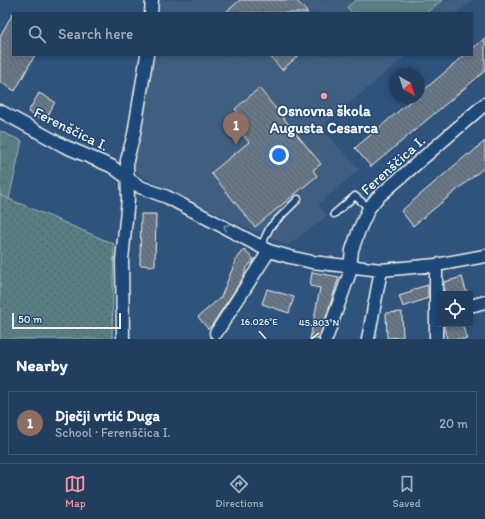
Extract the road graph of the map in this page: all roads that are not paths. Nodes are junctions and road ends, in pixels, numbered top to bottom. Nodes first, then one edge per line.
1 (152, 0) edge
2 (151, 12) edge
3 (147, 56) edge
4 (485, 104) edge
5 (0, 111) edge
6 (127, 178) junction
7 (298, 199) dead end
8 (369, 208) junction
9 (334, 214) dead end
10 (265, 248) junction
11 (485, 256) edge
12 (436, 265) junction
13 (351, 267) junction
14 (381, 270) junction
15 (216, 333) dead end
16 (123, 339) edge
17 (326, 339) edge
18 (368, 339) edge
19 (436, 339) edge

1 - 2 street
3 - 6 street
4 - 8 street, Ferenščica I.
5 - 6 street, Ferenščica I.
10 -> 6 street, Ferenščica I.
6 - 16 street
7 - 10 lane
8 - 9 lane
8 - 13 street, Ferenščica I.
10 - 13 street, Ferenščica I.
10 - 15 street
11 - 12 street, Ferenščica I.
12 - 14 street, Ferenščica I.
12 - 19 street
13 - 14 street, Ferenščica I.
13 - 17 street, Ferenščica I.
14 - 18 street

